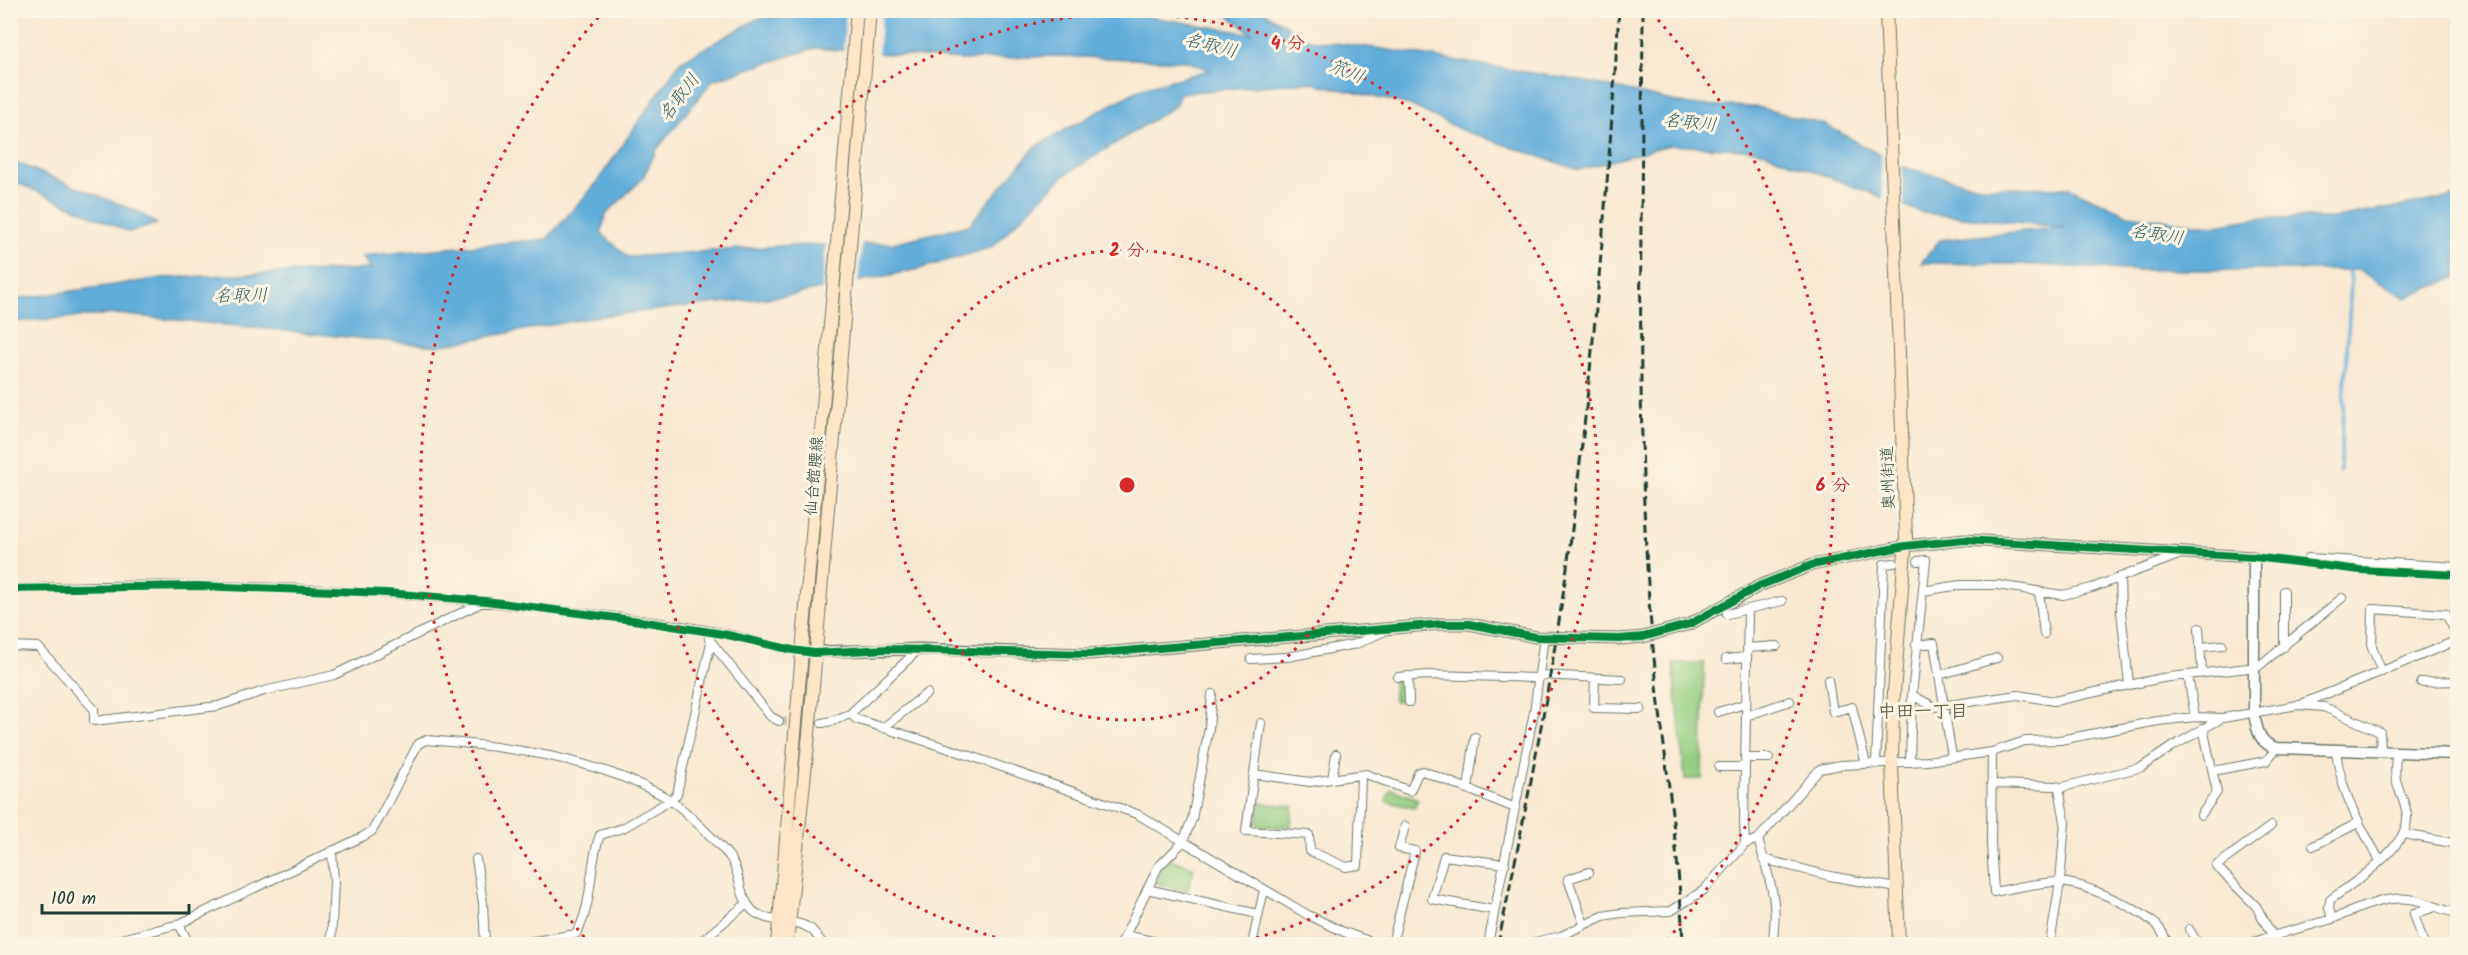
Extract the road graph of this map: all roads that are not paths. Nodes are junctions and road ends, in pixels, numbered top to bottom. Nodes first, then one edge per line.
1 (857, 10) edge
2 (870, 10) edge
3 (1886, 10) edge
4 (1905, 542) junction
5 (2183, 553) junction
6 (2254, 556) junction
7 (1918, 561) dead end
8 (1894, 563) dead end
9 (2457, 567) edge
10 (2457, 575) edge
11 (2120, 577) junction
12 (10, 589) edge
13 (1923, 591) junction
14 (2284, 591) dead end
15 (2039, 592) junction
16 (2342, 598) dead end
17 (486, 601) junction
18 (1782, 601) dead end
19 (1748, 609) junction
20 (1727, 614) dead end
21 (2199, 628) dead end
22 (1390, 629) junction
23 (700, 630) junction
24 (2044, 634) dead end
25 (1544, 637) junction
26 (2457, 638) edge
27 (711, 642) junction
28 (1916, 645) junction
29 (2222, 645) dead end
30 (10, 646) edge
31 (1777, 646) dead end
32 (2200, 647) junction
33 (2284, 647) junction
34 (919, 649) junction
35 (808, 652) junction
36 (1746, 652) junction
37 (1997, 658) dead end
38 (1251, 659) dead end
39 (1726, 659) dead end
40 (2251, 669) junction
41 (2382, 672) junction
42 (2202, 674) junction
43 (1939, 675) junction
44 (2188, 675) junction
45 (1408, 676) junction
46 (1398, 677) dead end
47 (1538, 677) junction
48 (1595, 678) junction
49 (1622, 679) dead end
50 (1828, 680) dead end
51 (2457, 681) edge
52 (2421, 682) dead end
53 (2129, 684) junction
54 (927, 693) dead end
55 (1212, 694) dead end
56 (1912, 695) junction
57 (1790, 701) dead end
58 (1409, 702) dead end
59 (1745, 704) junction
60 (1943, 705) junction
61 (2298, 705) junction
62 (1641, 709) dead end
63 (1718, 712) dead end
64 (2254, 713) junction
65 (849, 714) junction
66 (1746, 716) junction
67 (2195, 717) junction
68 (2223, 718) junction
69 (779, 721) tunnel mouth
70 (822, 723) tunnel mouth
71 (1261, 723) dead end
72 (883, 728) junction
73 (2203, 728) junction
74 (1474, 737) dead end
75 (2277, 748) junction
76 (2336, 750) junction
77 (2380, 751) junction
78 (1992, 752) junction
79 (2396, 752) junction
80 (1336, 754) dead end
81 (2457, 754) edge
82 (1952, 757) junction
83 (1769, 758) dead end
84 (1910, 762) junction
85 (1745, 763) junction
86 (1892, 763) junction
87 (1866, 764) junction
88 (1876, 764) junction
89 (1719, 767) dead end
90 (2213, 771) junction
91 (1254, 774) junction
92 (1361, 775) junction
93 (1332, 779) junction
94 (1991, 784) junction
95 (2059, 788) junction
96 (1468, 789) junction
97 (671, 800) junction
98 (1515, 808) junction
99 (2200, 815) dead end
100 (2358, 823) junction
101 (2271, 825) dead end
102 (1405, 826) dead end
103 (2403, 834) junction
104 (1758, 839) junction
105 (1183, 842) junction
106 (1745, 844) junction
107 (2457, 844) edge
108 (2313, 846) dead end
109 (332, 850) junction
110 (1763, 859) junction
111 (476, 860) dead end
112 (2380, 861) junction
113 (1505, 864) junction
114 (1589, 872) dead end
115 (2060, 882) junction
116 (1897, 888) junction
117 (1147, 889) junction
118 (1264, 890) junction
119 (747, 903) junction
120 (2435, 907) junction
121 (1494, 910) junction
122 (2457, 913) edge
123 (1258, 914) junction
124 (2332, 919) junction
125 (784, 921) junction
126 (179, 924) junction
127 (1584, 924) junction
128 (2189, 929) dead end
129 (1125, 935) junction
130 (2272, 936) junction
131 (530, 943) edge
132 (102, 945) edge
133 (189, 945) edge
134 (331, 945) edge
135 (485, 945) edge
136 (517, 945) edge
137 (698, 945) edge
138 (777, 945) edge
139 (787, 945) edge
140 (823, 945) edge
141 (1121, 945) edge
142 (1166, 945) edge
143 (1252, 945) edge
144 (1377, 945) edge
145 (1392, 945) edge
146 (1488, 945) edge
147 (1526, 945) edge
148 (1772, 945) edge
149 (1899, 945) edge
150 (2050, 945) edge
151 (2169, 945) edge
152 (2198, 945) edge
153 (2249, 945) edge
154 (2277, 945) edge
155 (2424, 945) edge

1 - 35 main road, 仙台館腰線
2 - 35 main road, 仙台館腰線
3 - 4 main road, 奥州街道
4 - 5 street
4 - 25 street
4 - 86 main road, 奥州街道
5 - 6 street
5 - 11 street
6 - 9 street
6 - 10 street
6 - 40 street
7 - 13 street
8 - 88 street
11 - 15 street
11 - 53 street
12 - 17 street
13 - 15 street
13 - 28 street
14 - 33 street
15 - 24 street
16 - 33 street
17 - 23 street
17 - 30 street
18 - 19 street
19 - 20 street
19 - 36 street
21 - 32 street
22 - 25 street
22 - 34 street
22 - 38 street
23 - 27 street
23 - 35 street
25 - 47 street
26 - 41 street
26 - 41 street
27 - 69 street
27 - 97 street
28 - 43 street
28 - 56 street
29 - 32 street
31 - 36 street
32 - 42 street
33 - 40 street
34 - 35 street
34 - 65 street
35 - 125 main road, 仙台館腰線
36 - 39 street
36 - 59 street
37 - 43 street
40 - 42 street
40 - 64 street
41 - 61 street
42 - 44 street
43 - 60 street
44 - 53 street
44 - 67 street
45 - 46 street
45 - 47 street
45 - 58 street
47 - 48 street
47 - 98 street
48 - 49 street
48 - 62 street
50 - 87 street
51 - 52 street
53 - 60 street
54 - 72 street
55 - 105 street
56 - 60 street
56 - 84 street
57 - 66 street
59 - 63 street
59 - 66 street
60 - 82 street
61 - 64 street
61 - 77 street
64 - 68 street
64 - 75 street
65 - 70 street
65 - 72 street
66 - 85 street
67 - 68 street
67 - 78 street
68 - 73 street
71 - 91 street
72 - 105 street
73 - 90 street
73 - 95 street
74 - 96 street
75 - 76 street
75 - 90 street
76 - 77 street
76 - 100 street
77 - 79 street
78 - 82 street
78 - 94 street
79 - 81 street
79 - 103 street
80 - 93 street
82 - 84 street
83 - 85 street
84 - 86 street
85 - 89 street
85 - 106 street
86 - 88 street
86 - 116 main road, 奥州街道
87 - 88 street
87 - 104 street
90 - 99 street
91 - 92 street
91 - 93 street
92 - 93 street
92 - 96 street
94 - 95 street
94 - 115 street
95 - 115 street
96 - 98 street
97 - 109 street
97 - 119 street
97 - 131 street
98 - 113 street
100 - 108 street
100 - 112 street
101 - 130 street
102 - 145 street
103 - 107 street
103 - 112 street
104 - 106 street
104 - 110 street
105 - 117 street
105 - 118 street
106 - 127 street
109 - 126 street
109 - 134 street
110 - 116 street
110 - 148 street
111 - 135 street
112 - 124 street
113 - 121 street
113 - 121 street
114 - 127 street
115 - 150 street
115 - 151 street
116 - 149 main road, 奥州街道
117 - 123 street
117 - 129 street
118 - 123 street
118 - 144 street
119 - 125 street
119 - 137 street
120 - 122 street
120 - 124 street
120 - 155 street
121 - 146 street
123 - 143 street
124 - 130 street
125 - 138 main road, 仙台館腰線
125 - 139 main road, 仙台館腰線
125 - 140 street
126 - 132 street
126 - 133 street
127 - 147 street
128 - 152 street
129 - 141 street
129 - 142 street
130 - 153 street
130 - 154 street
131 - 136 street

